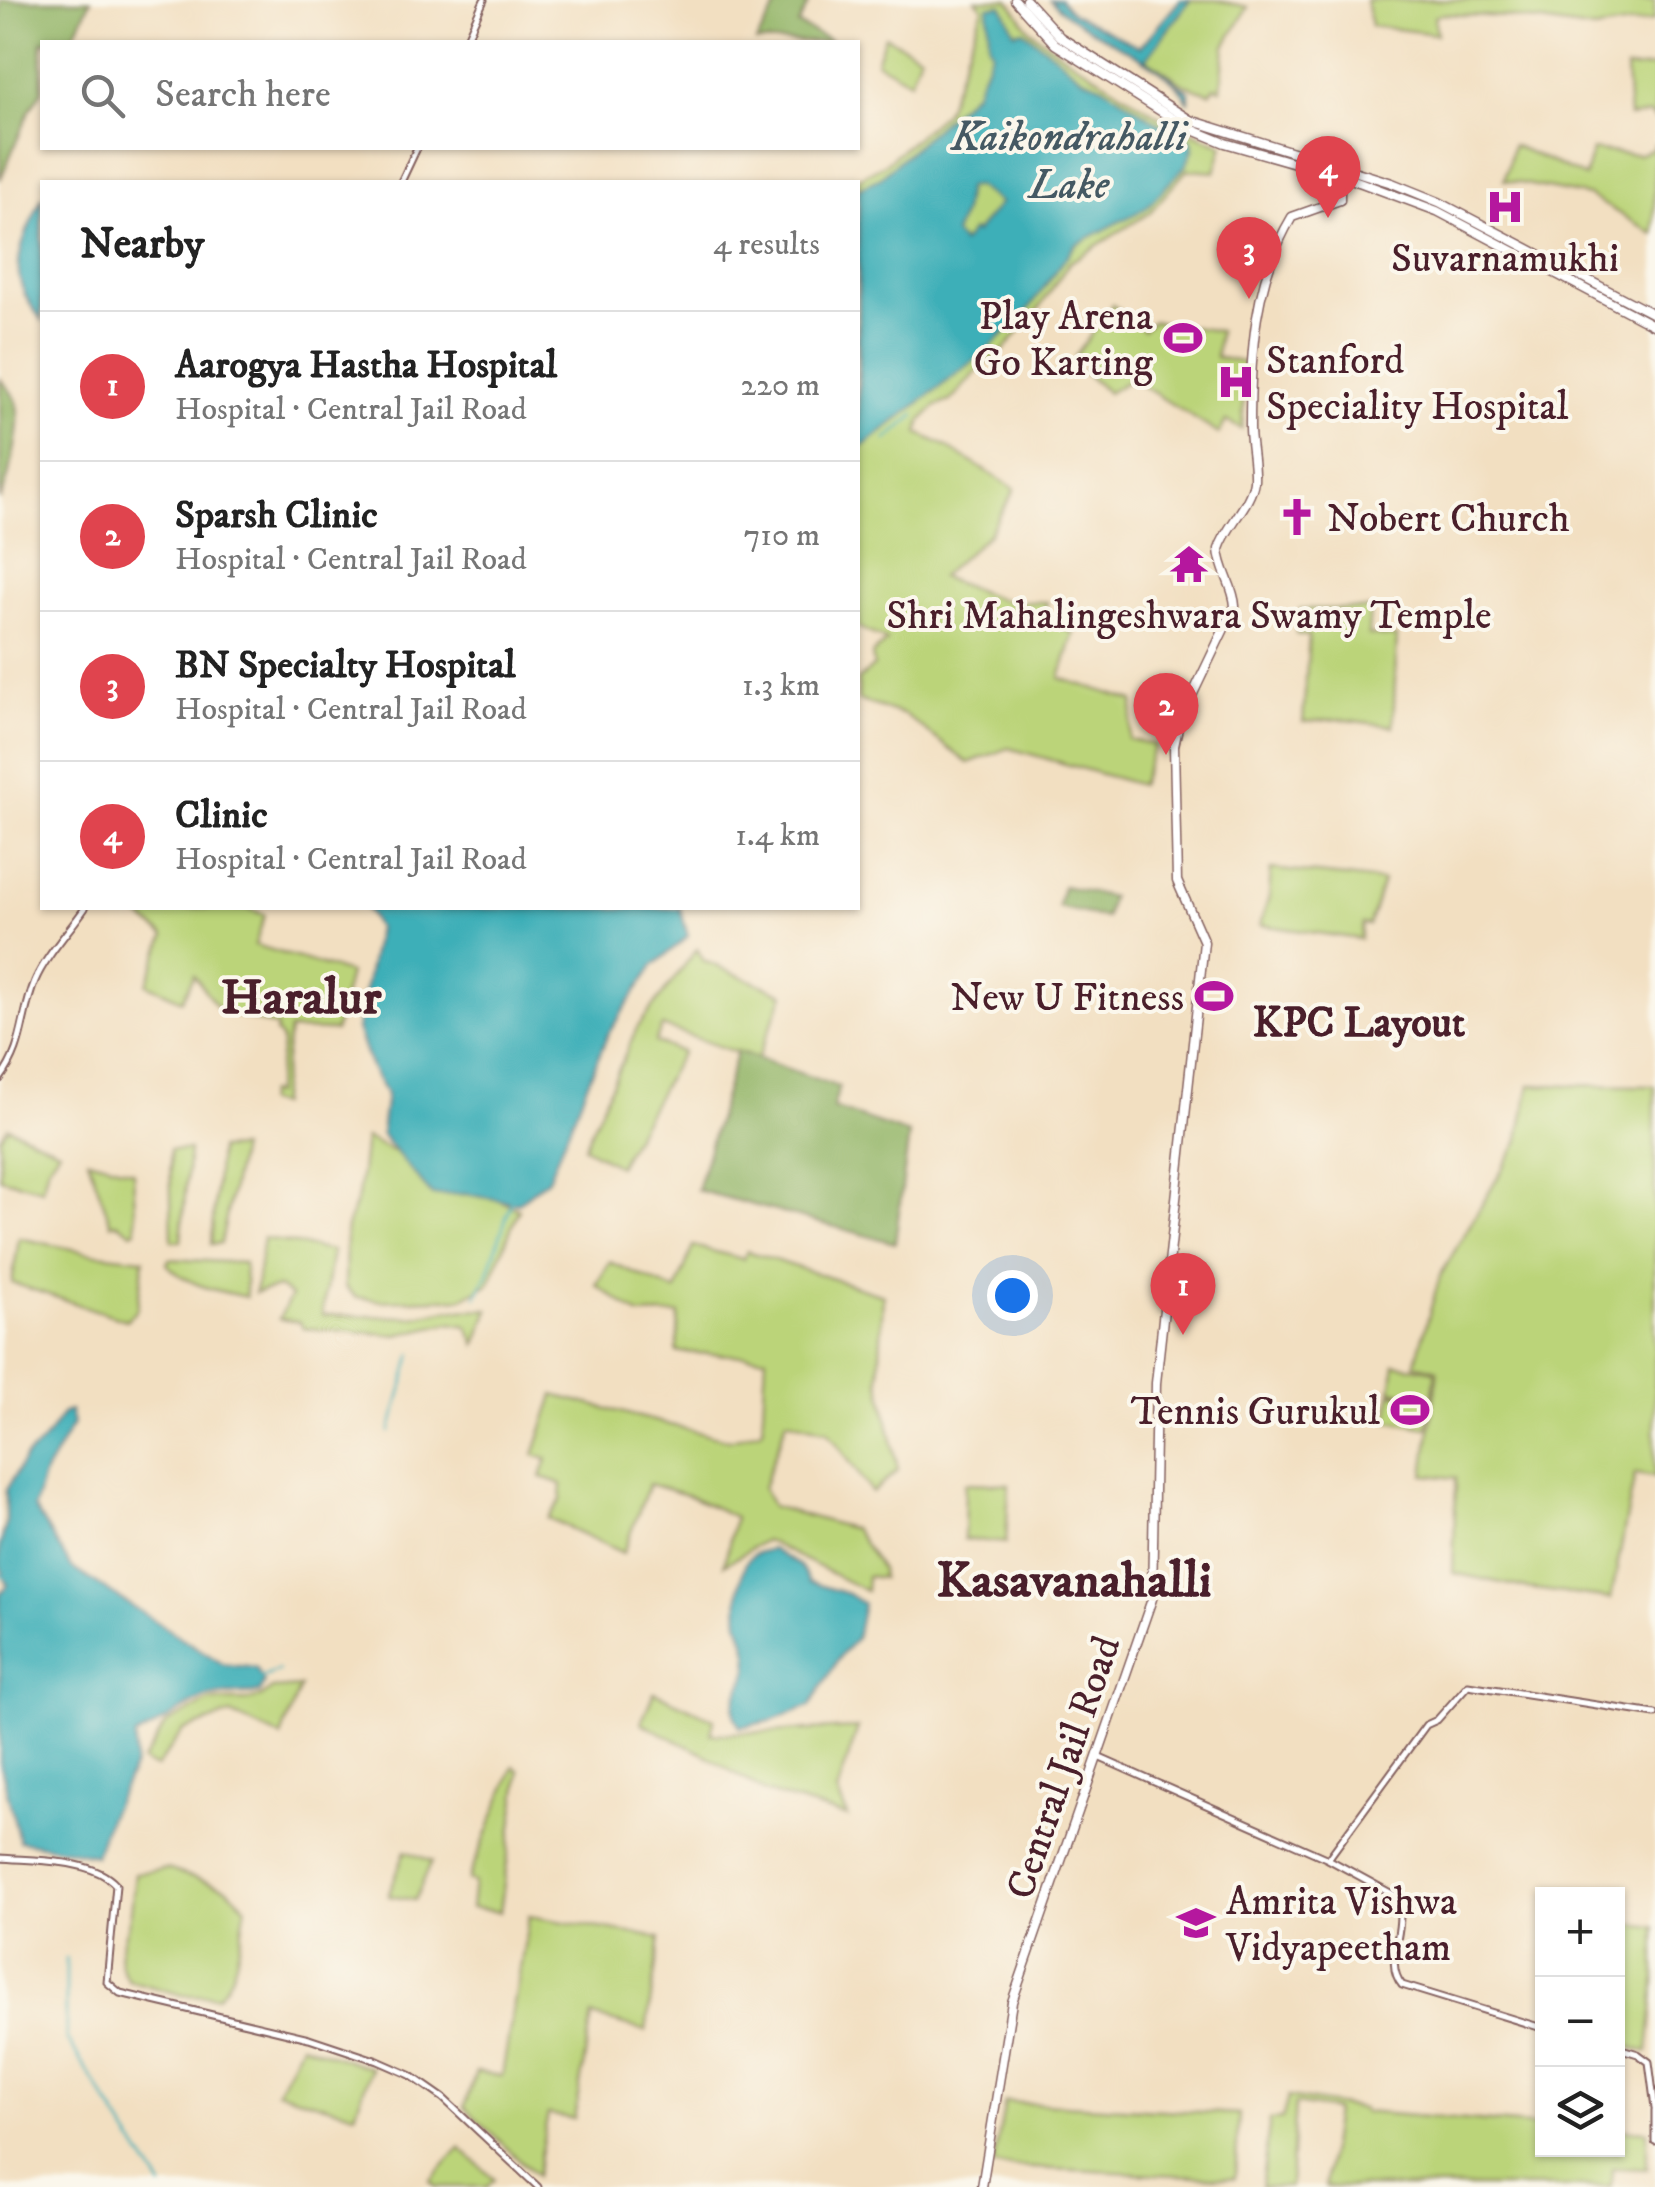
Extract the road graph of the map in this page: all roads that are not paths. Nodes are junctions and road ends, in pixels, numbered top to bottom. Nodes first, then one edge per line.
1 (484, 0) edge
2 (1016, 0) edge
3 (1026, 0) edge
4 (467, 40) edge
5 (417, 150) edge
6 (1340, 175) junction
7 (401, 180) edge
8 (1559, 270) junction
9 (1655, 315) edge
10 (1655, 326) edge
11 (84, 910) edge
12 (0, 1079) edge
13 (1655, 1714) edge
14 (1098, 1756) junction
15 (0, 1858) edge
16 (1328, 1859) junction
17 (1535, 2026) edge
18 (1625, 2050) edge
19 (1655, 2109) edge
20 (1655, 2141) edge
21 (538, 2187) edge
22 (982, 2187) edge

1 - 4 street
2 - 6 main road
3 - 8 main road
5 - 7 street
6 - 8 main road
6 - 14 main road, Central Jail Road
8 - 9 main road
8 - 10 main road
11 - 12 street
13 - 16 street
14 - 16 street
14 - 22 main road, Central Jail Road
15 - 21 street
16 - 17 street
18 - 19 street
19 - 20 street

